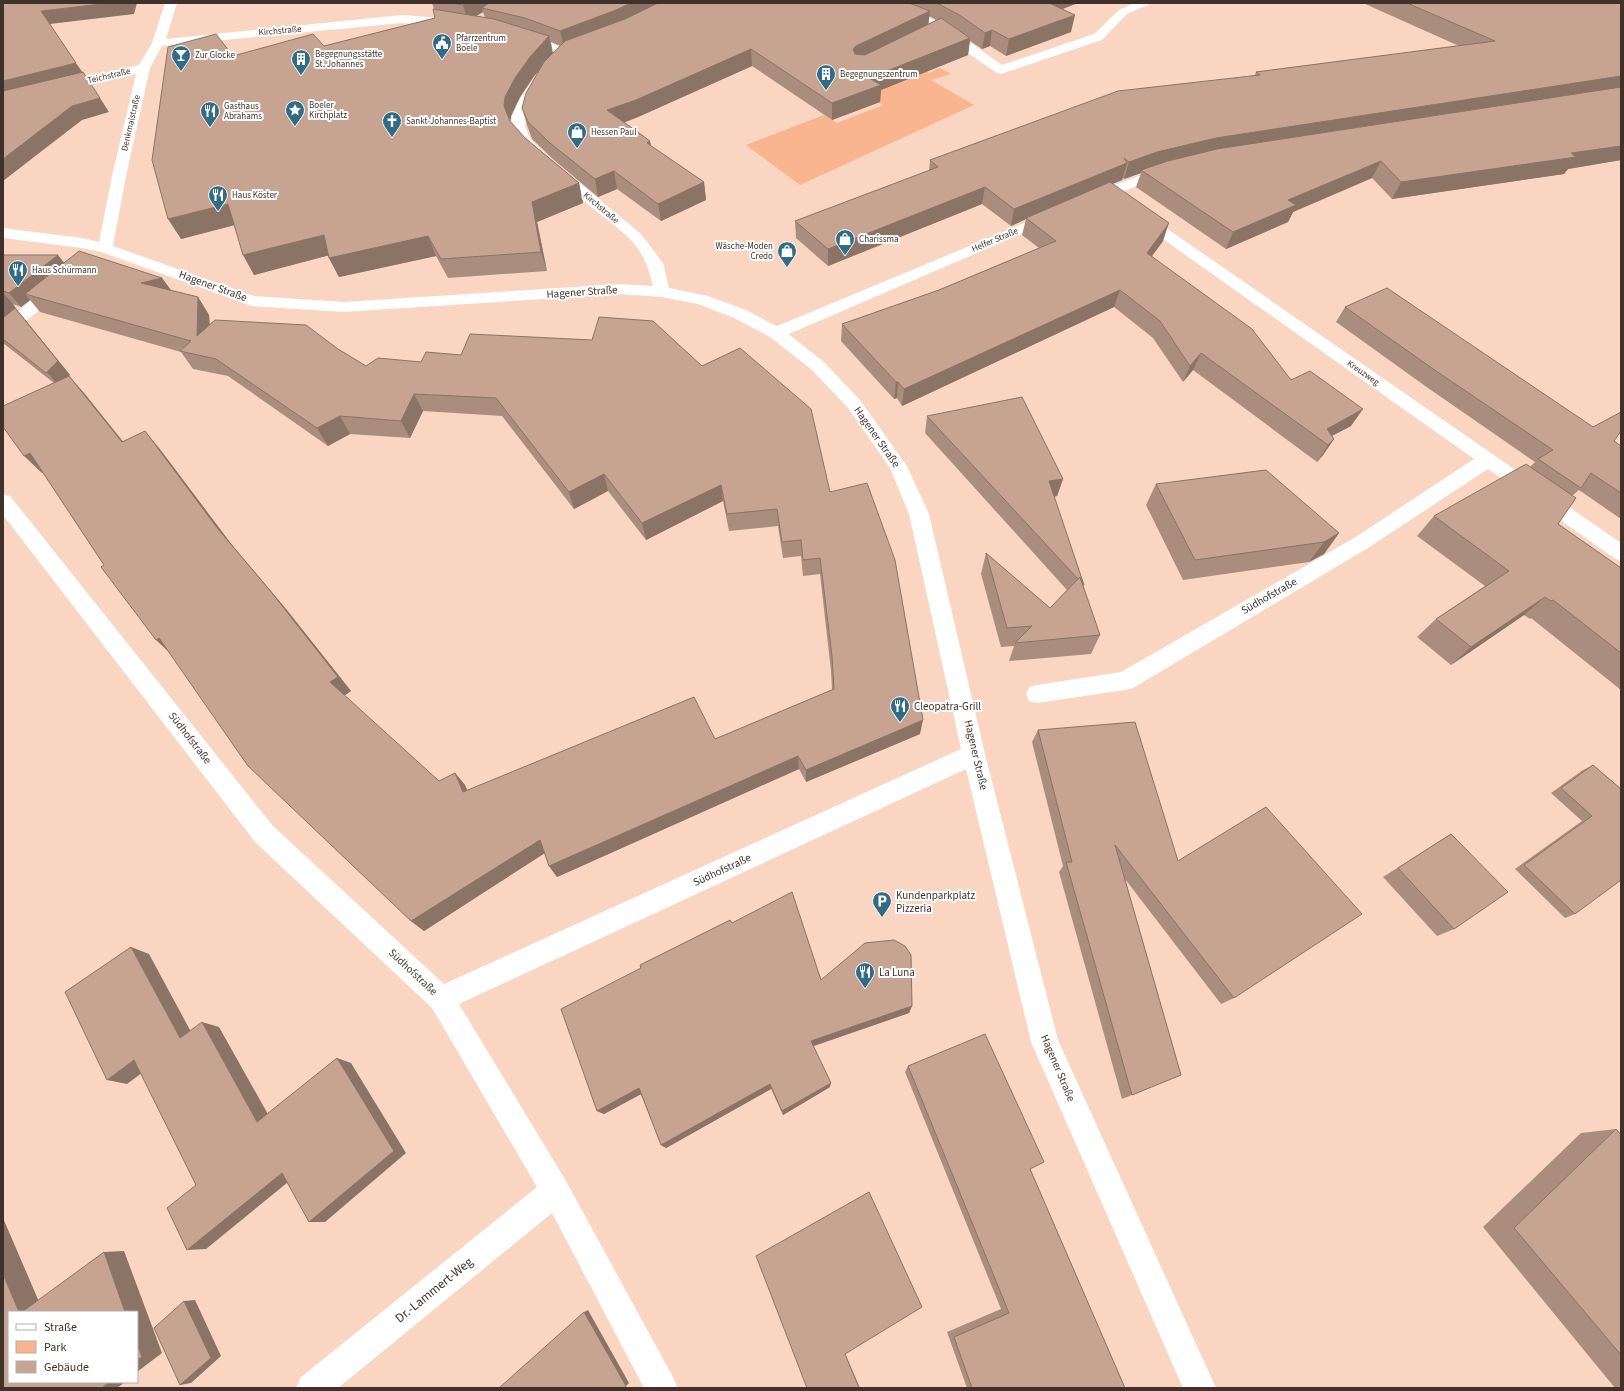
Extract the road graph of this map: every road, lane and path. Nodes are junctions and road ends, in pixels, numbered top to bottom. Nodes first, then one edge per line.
1 (171, 3) edge
2 (880, 3) edge
3 (1144, 3) edge
4 (466, 25) edge
5 (940, 28) junction
6 (510, 35) edge
7 (926, 35) edge
8 (158, 43) junction
9 (144, 68) junction
10 (3, 101) edge
11 (1180, 167) edge
12 (1116, 200) junction
13 (1076, 205) edge
14 (1062, 211) edge
15 (3, 233) edge
16 (105, 248) junction
17 (90, 262) edge
18 (72, 276) edge
19 (662, 292) junction
20 (3, 331) edge
21 (776, 333) junction
22 (1487, 460) junction
23 (3, 501) edge
24 (1621, 553) edge
25 (1037, 694) dead end
26 (974, 754) junction
27 (441, 999) junction
28 (556, 1191) junction
29 (312, 1388) edge
30 (662, 1388) edge
31 (1200, 1388) edge

1 - 8 street, Denkmalstraße
2 - 5 street
3 - 5 street
4 - 8 street, Kirchstraße
5 - 7 street
6 - 19 street, Kirchstraße
8 - 9 street, Denkmalstraße
9 - 10 street, Teichstraße
9 - 16 street, Denkmalstraße
11 - 12 street
12 - 13 street
12 - 22 street, Kreuzweg
14 - 21 street, Helfer Straße
15 - 16 street, Hagener Straße
16 - 17 street
16 - 19 street, Hagener Straße
18 - 20 street
19 - 21 street, Hagener Straße
21 - 26 street, Hagener Straße
22 - 24 street, Kreuzweg
22 - 25 street, Südhofstraße
23 - 27 street, Südhofstraße
26 - 27 street, Südhofstraße
26 - 31 street, Hagener Straße
27 - 28 street
28 - 29 street, Dr.-Lammert-Weg
28 - 30 street

